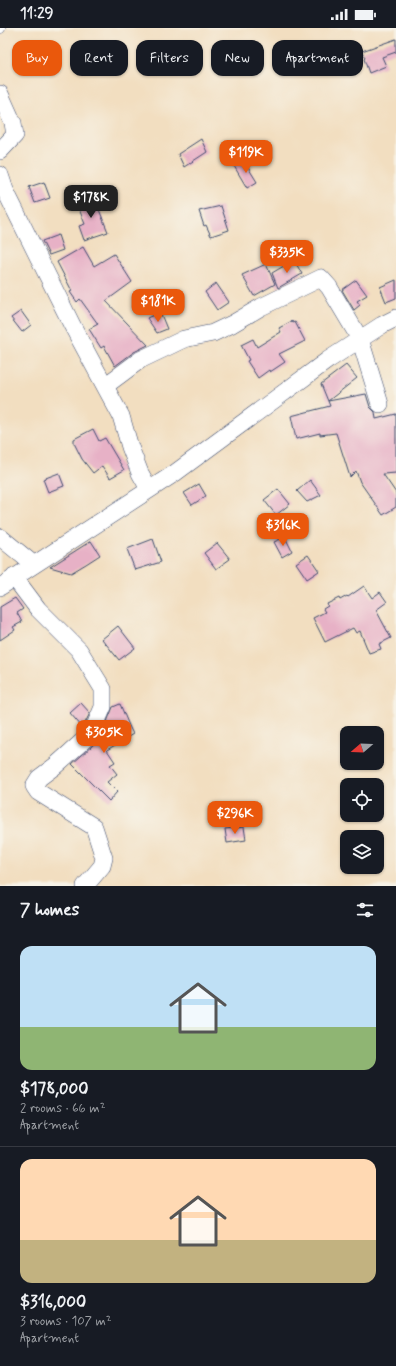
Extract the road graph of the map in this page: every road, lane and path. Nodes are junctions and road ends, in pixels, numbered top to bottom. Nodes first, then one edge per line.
1 (0, 94) edge
2 (0, 151) edge
3 (0, 175) edge
4 (396, 318) edge
5 (360, 339) junction
6 (105, 386) junction
7 (380, 404) dead end
8 (149, 489) junction
9 (0, 537) edge
10 (34, 564) junction
11 (14, 577) junction
12 (0, 587) edge
13 (86, 886) edge

1 - 2 street
3 - 6 street
4 - 5 street
5 - 6 street
5 - 7 street
5 - 8 street
6 - 8 street
8 - 10 street
9 - 10 street
10 - 11 street
11 - 12 street
11 - 13 street

